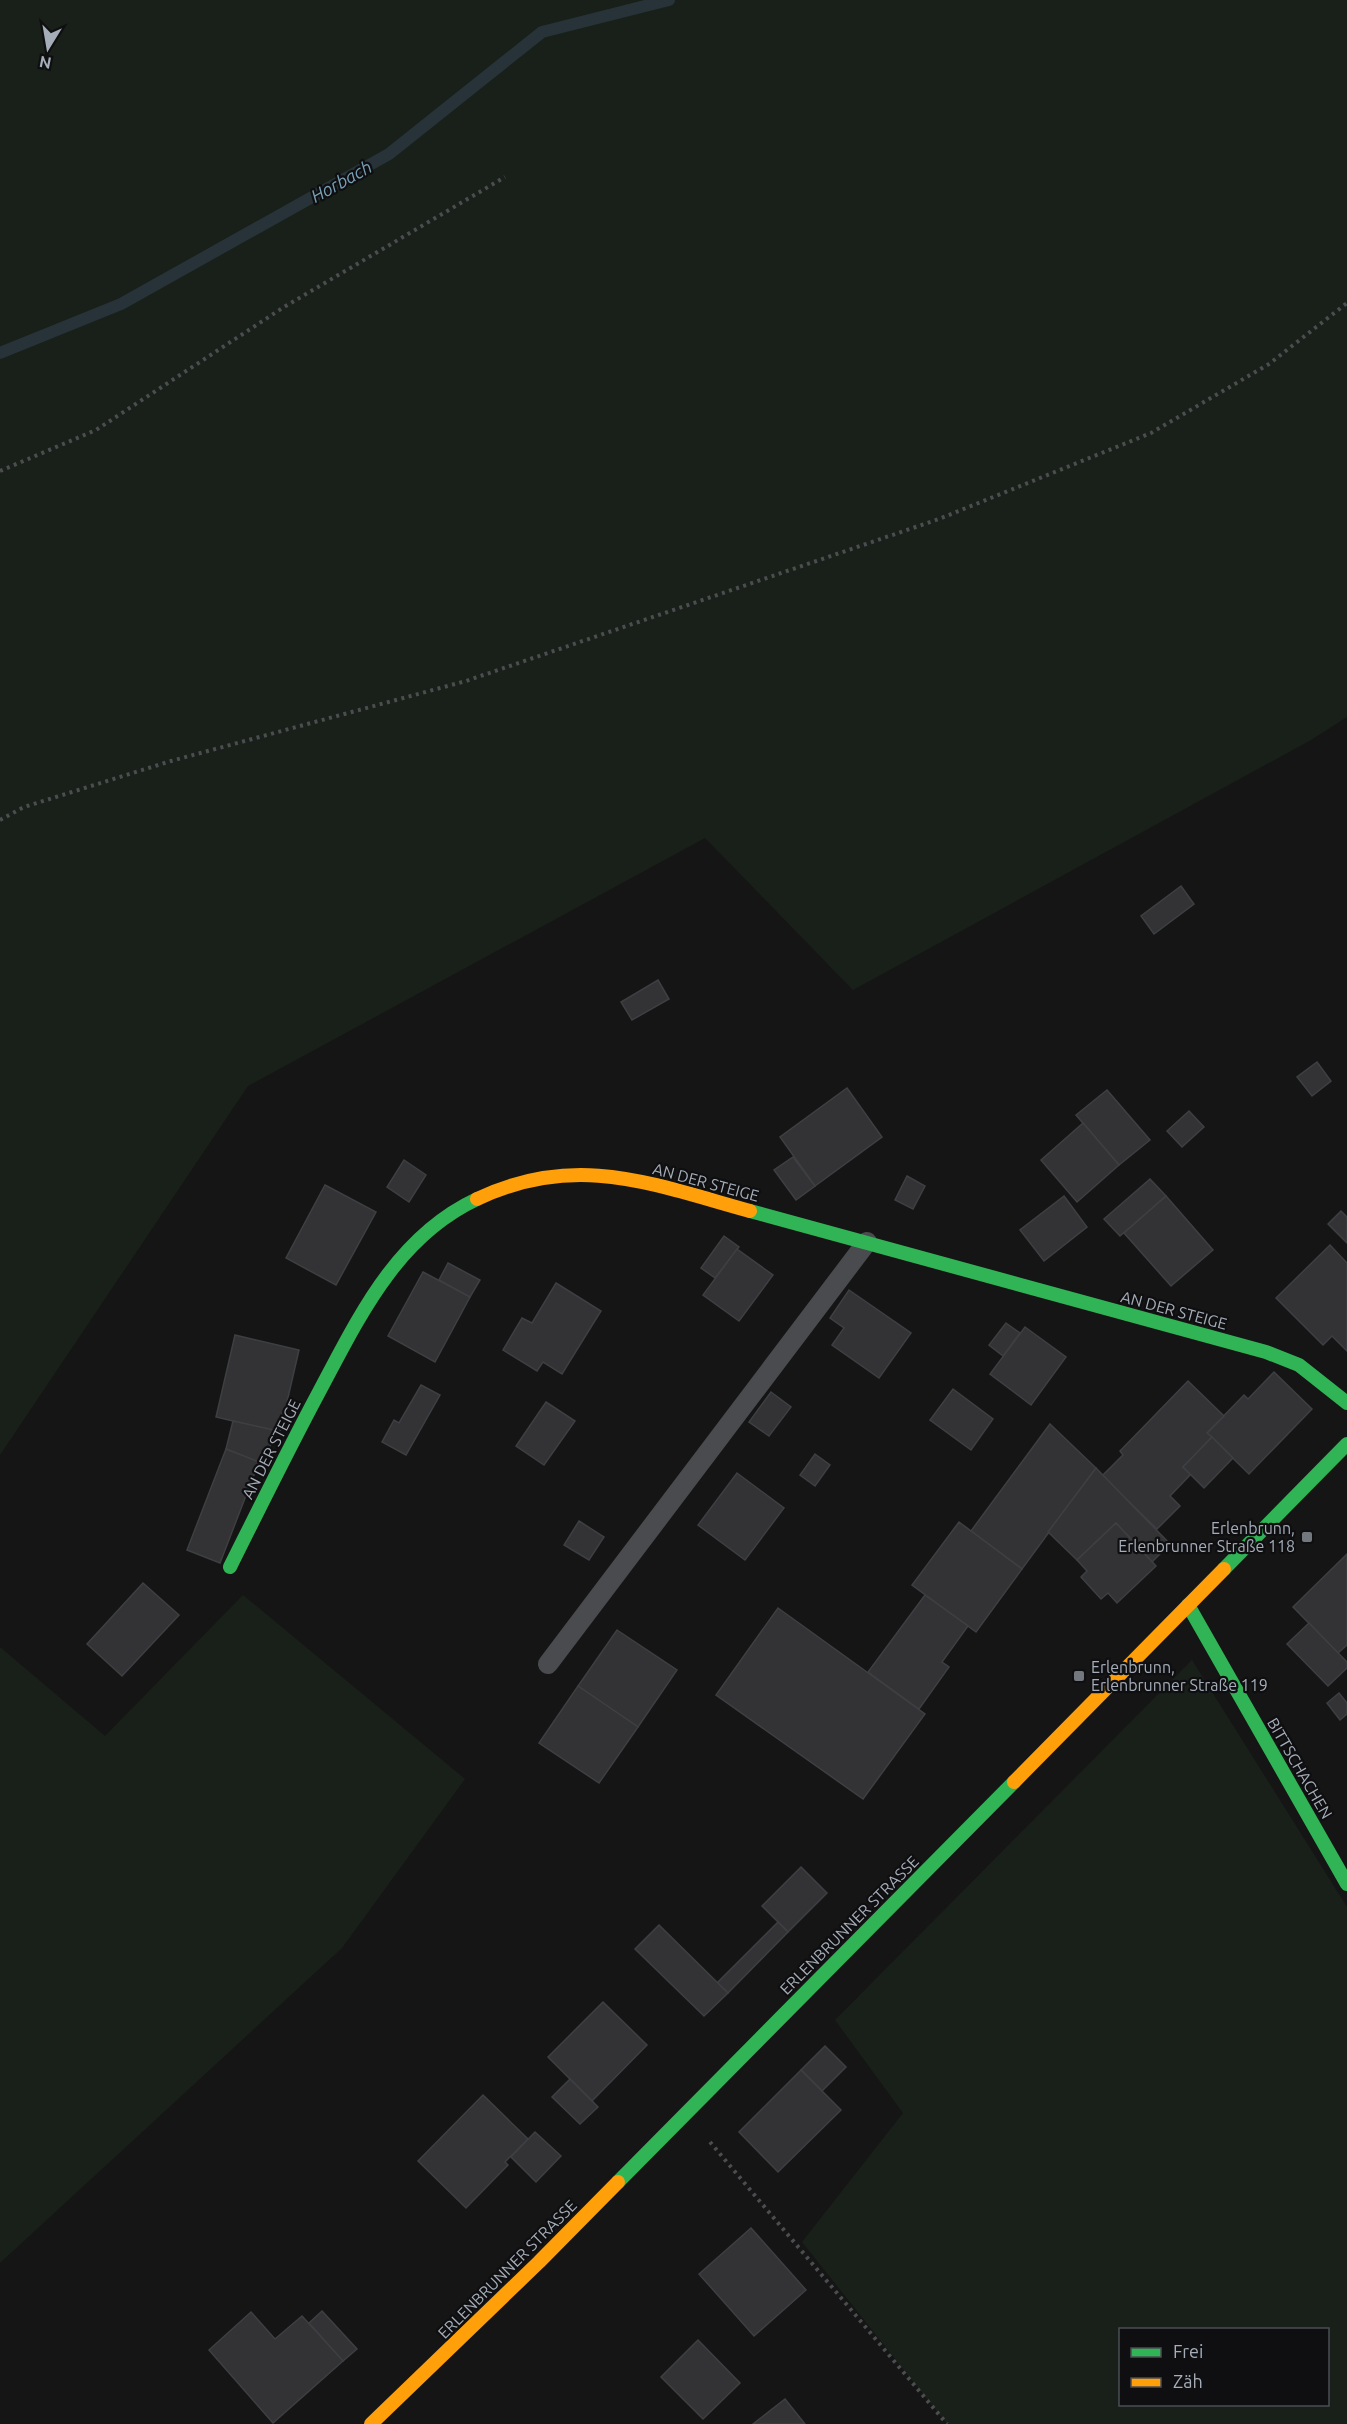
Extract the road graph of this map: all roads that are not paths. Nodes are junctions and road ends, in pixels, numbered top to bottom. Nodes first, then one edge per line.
1 (867, 1242) junction
2 (1347, 1403) edge
3 (1347, 1444) edge
4 (230, 1567) dead end
5 (1188, 1605) junction
6 (548, 1664) dead end
7 (1347, 1884) edge
8 (371, 2424) edge

1 - 2 street, AN DER STEIGE
1 - 4 street, AN DER STEIGE
1 - 6 lane
3 - 5 street, ERLENBRUNNER STRASSE
5 - 7 street, BITTSCHACHEN
5 - 8 street, ERLENBRUNNER STRASSE

